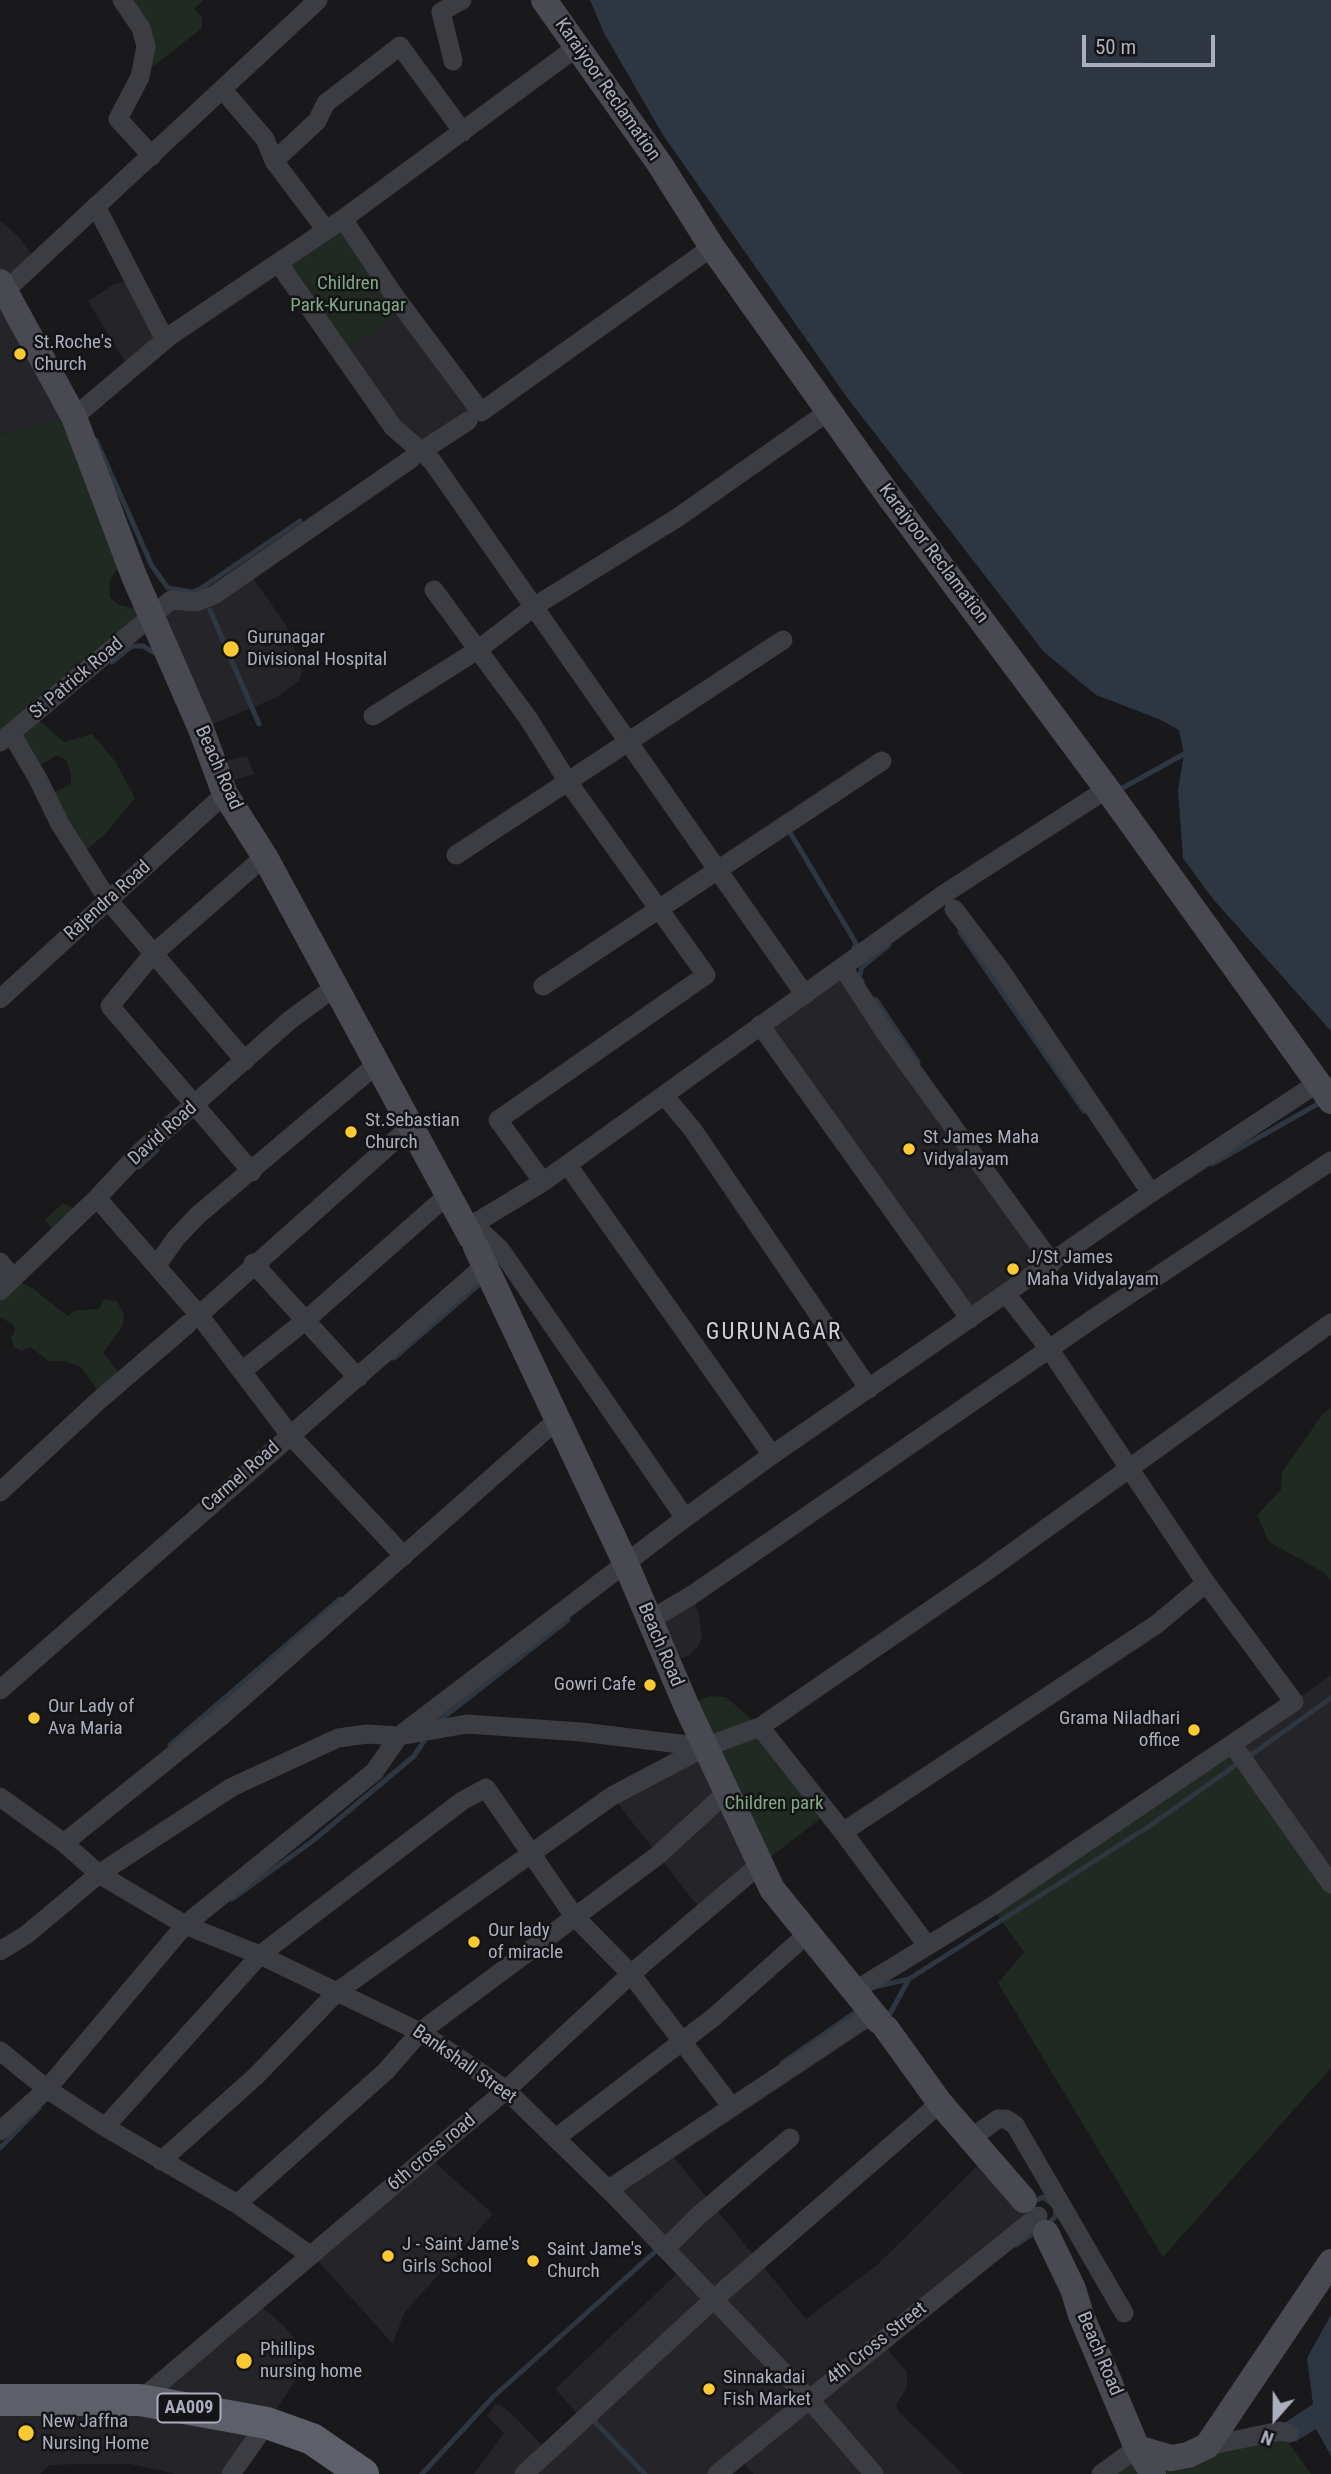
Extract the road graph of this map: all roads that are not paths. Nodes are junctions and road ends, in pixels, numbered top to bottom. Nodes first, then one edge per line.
1 (122, 0) edge
2 (318, 0) edge
3 (462, 0) edge
4 (544, 0) edge
5 (577, 47) junction
6 (453, 61) dead end
7 (223, 90) junction
8 (463, 132) junction
9 (152, 156) junction
10 (274, 161) junction
11 (96, 206) junction
12 (343, 219) junction
13 (326, 230) junction
14 (712, 247) junction
15 (279, 264) junction
16 (3, 287) edge
17 (165, 340) junction
18 (829, 411) junction
19 (74, 417) junction
20 (468, 421) dead end
21 (416, 455) junction
22 (434, 590) dead end
23 (535, 606) junction
24 (153, 614) junction
25 (783, 640) dead end
26 (479, 649) junction
27 (373, 716) dead end
28 (6, 738) edge
29 (628, 741) junction
30 (882, 761) dead end
31 (568, 782) junction
32 (1107, 789) junction
33 (216, 802) dead end
34 (456, 855) dead end
35 (256, 864) dead end
36 (718, 869) junction
37 (108, 900) junction
38 (659, 909) junction
39 (954, 909) dead end
40 (152, 955) junction
41 (844, 969) junction
42 (543, 986) dead end
43 (335, 987) junction
44 (805, 995) junction
45 (0, 999) edge
46 (760, 1025) junction
47 (245, 1061) junction
48 (377, 1064) junction
49 (1325, 1092) edge
50 (668, 1100) dead end
51 (195, 1106) junction
52 (412, 1125) junction
53 (1331, 1161) edge
54 (252, 1172) junction
55 (574, 1174) dead end
56 (543, 1182) junction
57 (450, 1193) junction
58 (1151, 1193) junction
59 (97, 1198) junction
60 (474, 1245) junction
61 (0, 1262) edge
62 (253, 1263) junction
63 (1052, 1263) junction
64 (157, 1265) junction
65 (7, 1284) edge
66 (1007, 1295) junction
67 (970, 1319) junction
68 (193, 1320) junction
69 (306, 1320) junction
70 (1331, 1323) edge
71 (1050, 1350) junction
72 (242, 1371) junction
73 (358, 1378) junction
74 (869, 1389) junction
75 (557, 1420) junction
76 (289, 1435) junction
77 (772, 1455) junction
78 (1130, 1467) junction
79 (0, 1492) edge
80 (684, 1518) junction
81 (404, 1556) junction
82 (626, 1564) junction
83 (1206, 1583) junction
84 (650, 1620) junction
85 (0, 1689) edge
86 (760, 1727) junction
87 (399, 1736) junction
88 (1233, 1745) junction
89 (705, 1747) junction
90 (727, 1792) junction
91 (0, 1797) edge
92 (843, 1832) junction
93 (64, 1843) junction
94 (530, 1855) junction
95 (751, 1872) dead end
96 (99, 1874) junction
97 (1331, 1884) edge
98 (574, 1916) junction
99 (184, 1925) junction
100 (801, 1939) junction
101 (926, 1944) junction
102 (0, 1951) edge
103 (260, 1955) junction
104 (631, 1974) junction
105 (338, 1991) junction
106 (854, 1991) junction
107 (879, 2021) junction
108 (420, 2032) junction
109 (683, 2041) junction
110 (0, 2051) edge
111 (47, 2089) junction
112 (506, 2090) junction
113 (940, 2103) junction
114 (731, 2106) junction
115 (105, 2127) junction
116 (0, 2131) edge
117 (556, 2138) junction
118 (790, 2138) dead end
119 (971, 2138) junction
120 (161, 2161) junction
121 (609, 2189) junction
122 (237, 2204) junction
123 (1035, 2214) junction
124 (665, 2249) junction
125 (310, 2255) junction
126 (1331, 2262) edge
127 (713, 2300) junction
128 (1124, 2314) dead end
129 (808, 2398) junction
130 (0, 2400) edge
131 (140, 2400) junction
132 (267, 2423) junction
133 (1289, 2433) dead end
134 (1207, 2446) junction
135 (1137, 2448) junction
136 (231, 2474) edge
137 (363, 2474) edge
138 (524, 2474) edge
139 (718, 2474) edge
140 (874, 2474) edge
141 (1101, 2474) edge
142 (1153, 2474) edge

1 - 9 street
2 - 7 street
3 - 6 street
4 - 5 main road, Karaiyoor Reclamation
5 - 8 street
5 - 14 main road, Karaiyoor Reclamation
7 - 9 street
7 - 10 street
8 - 10 street
8 - 12 street
9 - 11 street
10 - 13 street
11 - 16 street
11 - 17 street
12 - 13 street
12 - 14 street
13 - 15 street
14 - 18 main road, Karaiyoor Reclamation
15 - 17 street
15 - 21 street
16 - 19 main road, Beach Road
17 - 19 street
18 - 23 street
18 - 32 main road, Karaiyoor Reclamation
19 - 24 main road, Beach Road
20 - 21 street, St Patrick Road
21 - 23 street
21 - 24 street, St Patrick Road
22 - 26 street
23 - 26 street
23 - 29 street
24 - 28 street, St Patrick Road
24 - 43 main road, Beach Road
25 - 29 street
26 - 27 street
26 - 31 street
28 - 37 street
29 - 31 street
29 - 36 street
30 - 36 street
31 - 34 street
31 - 38 street
32 - 41 street, Carmel Road
32 - 49 main road, Karaiyoor Reclamation
33 - 37 street, Rajendra Road
35 - 40 street
36 - 38 street
36 - 44 street
37 - 40 street
37 - 45 street, Rajendra Road
38 - 42 street
38 - 56 street
39 - 58 street
40 - 47 street
40 - 51 street
41 - 44 street, Carmel Road
41 - 63 street
43 - 47 street, David Road
43 - 48 main road, Beach Road
44 - 46 street, Carmel Road
46 - 56 street, Carmel Road
46 - 67 street
47 - 51 street, David Road
48 - 52 main road, Beach Road
48 - 54 street
49 - 58 street
50 - 74 street
51 - 54 street
51 - 59 street, David Road
52 - 57 main road, Beach Road
52 - 62 street
53 - 71 street
54 - 64 street
55 - 77 street
56 - 60 street, Carmel Road
57 - 60 main road, Beach Road
57 - 69 street
58 - 63 street
59 - 64 street
59 - 65 street, David Road
60 - 73 street, Carmel Road
60 - 75 main road, Beach Road
60 - 80 street
61 - 65 street
62 - 68 street
62 - 69 street
63 - 66 street
64 - 68 street
66 - 67 street
66 - 71 street
67 - 74 street
68 - 72 street
68 - 79 street
69 - 72 street
69 - 73 street
70 - 78 street
71 - 78 street
71 - 84 street
72 - 76 street
73 - 76 street, Carmel Road
74 - 77 street
75 - 81 street
75 - 82 main road, Beach Road
76 - 81 street
76 - 85 street, Carmel Road
77 - 80 street
78 - 83 street
78 - 86 street
80 - 82 street
81 - 93 street
82 - 84 main road, Beach Road
82 - 87 street
83 - 88 street
83 - 92 street
84 - 89 main road, Beach Road
86 - 89 street
86 - 92 street
87 - 89 street
87 - 96 street
87 - 99 street
88 - 97 street
88 - 101 street
89 - 90 main road, Beach Road
89 - 94 street
90 - 98 street
90 - 100 main road, Beach Road
91 - 93 street, Bankshall Street
92 - 101 street
93 - 96 street, Bankshall Street
94 - 98 street
94 - 103 street
94 - 105 street
95 - 104 street, 6th cross road
96 - 99 street, Bankshall Street
96 - 102 street
98 - 104 street
98 - 108 street
99 - 103 street, Bankshall Street
99 - 111 street
100 - 106 main road, Beach Road
100 - 109 street
101 - 106 street
103 - 105 street, Bankshall Street
103 - 115 street
104 - 109 street
104 - 112 street, 6th cross road
105 - 108 street, Bankshall Street
105 - 120 street
106 - 107 main road, Beach Road
107 - 113 main road, Beach Road
107 - 114 street
108 - 112 street, Bankshall Street
108 - 122 street
109 - 114 street
109 - 117 street
110 - 111 street
111 - 115 street
111 - 116 street
112 - 117 street, Bankshall Street
112 - 125 street, 6th cross road
113 - 119 main road, Beach Road
113 - 127 street
114 - 121 street
115 - 120 street
117 - 121 street, Bankshall Street
118 - 124 street
119 - 123 main road, Beach Road
119 - 128 street
120 - 122 street
121 - 124 street, Bankshall Street
122 - 125 street
123 - 129 street, 4th Cross Street
123 - 135 main road, Beach Road
124 - 127 street, Bankshall Street
125 - 131 street, 6th cross road
126 - 134 main road
127 - 129 street, Bankshall Street
127 - 138 street
129 - 139 street, 4th Cross Street
129 - 140 street, Bankshall Street
130 - 131 highway, AA009
131 - 132 highway, AA009
132 - 136 street
132 - 137 highway, AA009
133 - 134 street
134 - 135 main road
135 - 141 street
135 - 142 main road, Beach Road

